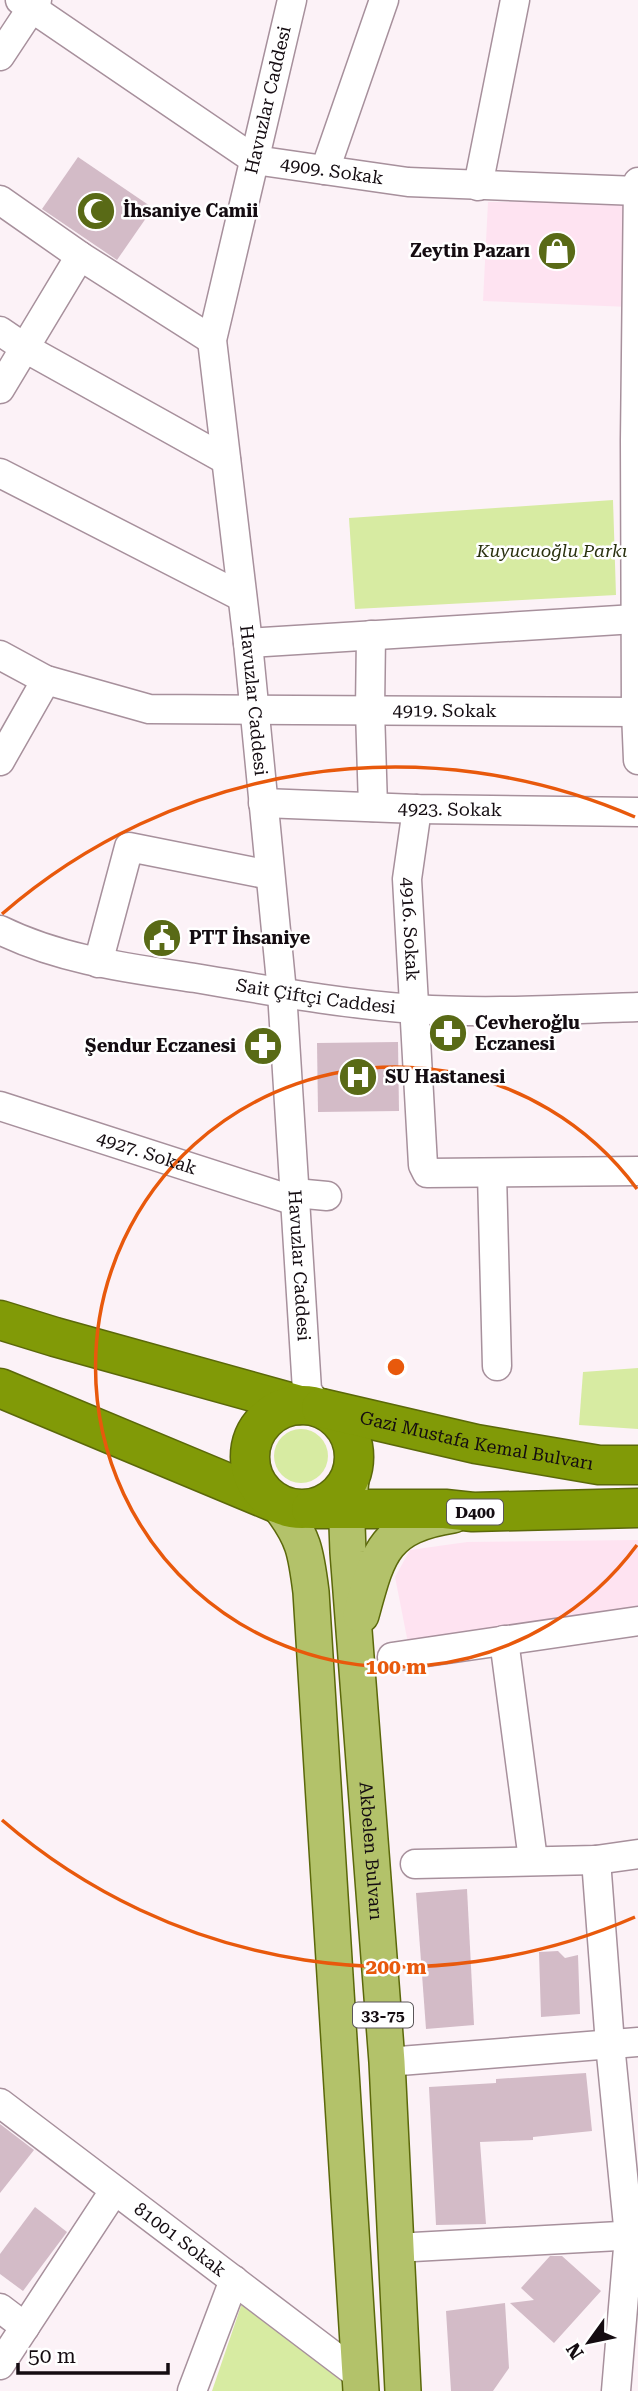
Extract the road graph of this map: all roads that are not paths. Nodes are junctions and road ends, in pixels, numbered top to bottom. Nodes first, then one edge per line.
1 (292, 0) edge
2 (384, 0) edge
3 (515, 0) edge
4 (30, 3) edge
5 (0, 56) edge
6 (255, 159) junction
7 (325, 170) junction
8 (478, 186) junction
9 (638, 188) edge
10 (0, 200) edge
11 (80, 256) junction
12 (0, 331) edge
13 (212, 340) junction
14 (25, 348) junction
15 (0, 389) edge
16 (226, 460) junction
17 (0, 473) edge
18 (637, 552) edge
19 (242, 597) junction
20 (635, 619) junction
21 (371, 635) junction
22 (248, 643) junction
23 (0, 654) edge
24 (46, 680) junction
25 (253, 709) junction
26 (370, 710) junction
27 (636, 712) junction
28 (638, 760) edge
29 (0, 761) edge
30 (263, 803) junction
31 (373, 807) junction
32 (417, 809) junction
33 (638, 812) edge
34 (270, 875) junction
35 (0, 930) edge
36 (98, 963) junction
37 (282, 992) junction
38 (638, 1007) edge
39 (415, 1009) junction
40 (0, 1105) edge
41 (638, 1171) edge
42 (492, 1174) junction
43 (327, 1196) dead end
44 (295, 1197) junction
45 (0, 1320) edge
46 (497, 1366) dead end
47 (0, 1388) edge
48 (309, 1406) junction
49 (638, 1465) edge
50 (322, 1500) junction
51 (638, 1508) edge
52 (473, 1512) junction
53 (638, 1622) edge
54 (354, 1639) junction
55 (504, 1640) junction
56 (392, 1657) dead end
57 (638, 1854) edge
58 (533, 1860) junction
59 (596, 1860) junction
60 (415, 1864) dead end
61 (638, 2042) edge
62 (610, 2044) junction
63 (387, 2062) junction
64 (0, 2103) edge
65 (114, 2191) junction
66 (634, 2236) edge
67 (396, 2248) junction
68 (234, 2280) junction
69 (0, 2308) edge
70 (25, 2328) junction
71 (0, 2365) edge
72 (361, 2383) edge
73 (192, 2391) edge
74 (403, 2391) edge
75 (616, 2391) edge

1 - 6 street, Havuzlar Caddesi
2 - 7 street
3 - 8 street
4 - 5 street
4 - 6 street, 4909. Sokak
6 - 7 street, 4909. Sokak
6 - 13 street, Havuzlar Caddesi
7 - 8 street, 4909. Sokak
8 - 9 street, 4909. Sokak
9 - 18 street
10 - 11 street
11 - 13 street
11 - 14 street
12 - 14 street
13 - 16 street, Havuzlar Caddesi
14 - 15 street
14 - 16 street
16 - 19 street, Havuzlar Caddesi
17 - 19 street
18 - 20 street
19 - 22 street, Havuzlar Caddesi
20 - 21 street
20 - 27 street
21 - 22 street
21 - 26 street
22 - 25 street, Havuzlar Caddesi
23 - 24 street, 4919. Sokak
24 - 25 street, 4919. Sokak
24 - 29 street
25 - 26 street, 4919. Sokak
25 - 30 street, Havuzlar Caddesi
26 - 27 street, 4919. Sokak
26 - 31 street
27 - 28 street
30 - 31 street, 4923. Sokak
30 - 34 street, Havuzlar Caddesi
31 - 32 street, 4923. Sokak
32 - 33 street, 4923. Sokak
32 - 39 street, 4916. Sokak
34 - 36 street
34 - 37 street, Havuzlar Caddesi
35 - 36 street, Sait Çiftçi Caddesi
36 - 37 street, Sait Çiftçi Caddesi
37 - 39 street, Sait Çiftçi Caddesi
37 - 44 street, Havuzlar Caddesi
38 - 39 street, Sait Çiftçi Caddesi
39 - 42 street, 4916. Sokak
40 - 44 street, 4927. Sokak
41 - 42 street
42 - 46 street
43 - 44 street, 4927. Sokak
44 - 48 street, Havuzlar Caddesi
45 - 48 highway, Gazi Mustafa Kemal Bulvarı
47 - 50 highway, D400
48 - 49 highway, Gazi Mustafa Kemal Bulvarı
48 - 50 highway
48 - 50 highway
50 - 52 highway, D400
50 - 54 main road, Akbelen Bulvarı / 33-75
50 - 72 main road, 33-75
51 - 52 highway, D400
52 - 54 main road
53 - 55 street
54 - 63 main road, Akbelen Bulvarı / 33-75
55 - 56 street
55 - 58 street
57 - 59 street
58 - 59 street
58 - 60 street
59 - 62 street
61 - 62 street
62 - 63 street
62 - 66 street
63 - 67 main road, Akbelen Bulvarı / 33-75
64 - 65 street, 81001 Sokak
65 - 68 street, 81001 Sokak
65 - 70 street
66 - 67 street
66 - 75 street
67 - 74 main road, Akbelen Bulvarı / 33-75
68 - 72 street, 81001 Sokak
68 - 73 street
69 - 70 street
70 - 71 street

